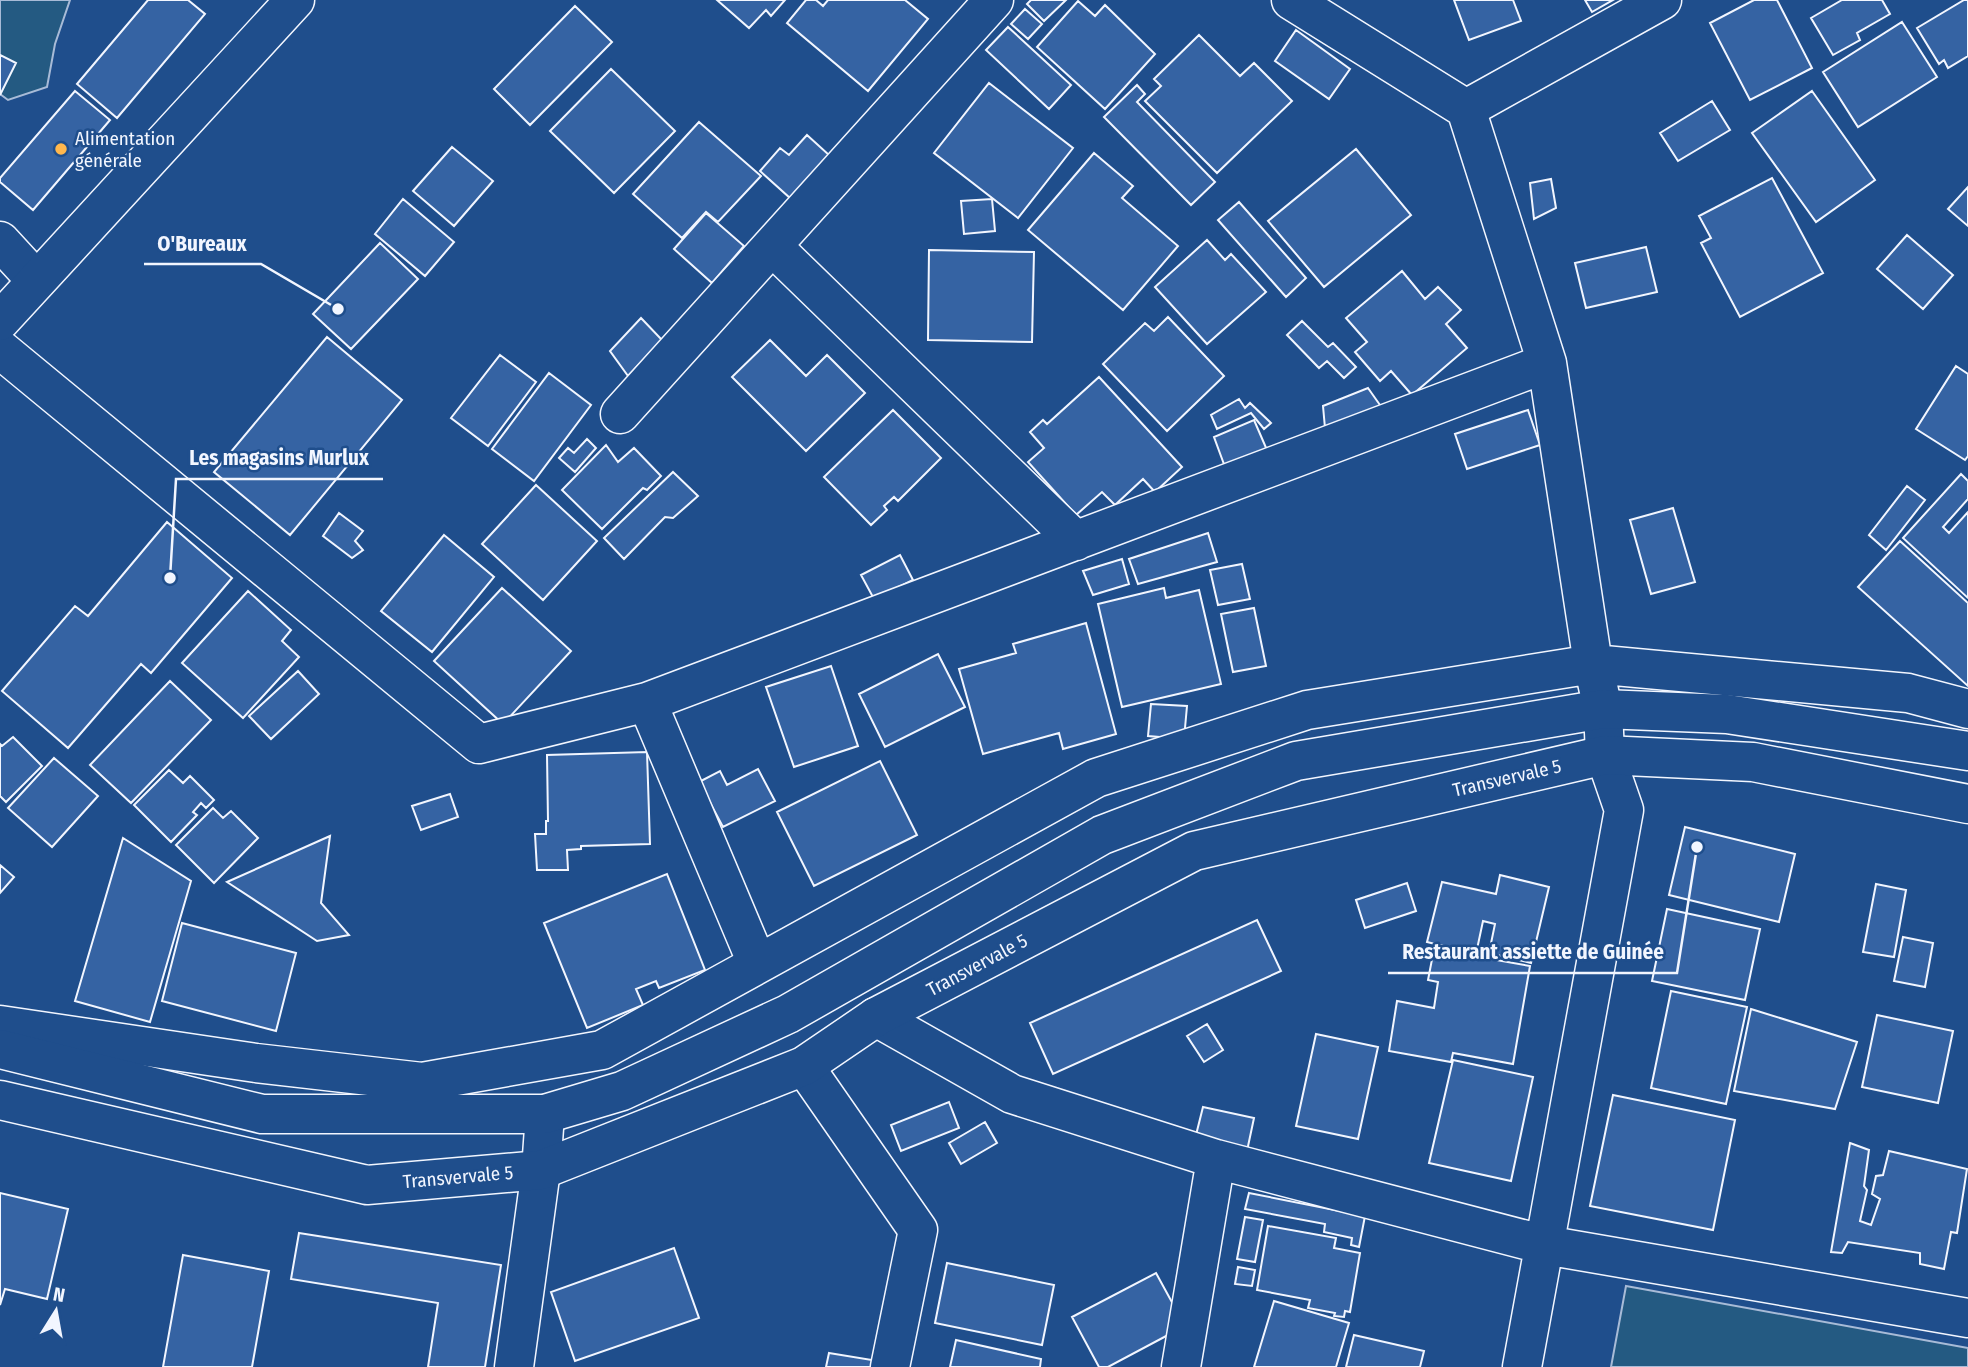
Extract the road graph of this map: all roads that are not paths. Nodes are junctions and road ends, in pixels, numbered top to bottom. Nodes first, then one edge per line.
1 (295, 0) edge
2 (994, 0) edge
3 (1291, 0) edge
4 (1662, 0) edge
5 (1466, 110) junction
6 (0, 241) edge
7 (772, 246) junction
8 (36, 280) junction
9 (0, 321) edge
10 (0, 349) edge
11 (1547, 363) junction
12 (620, 414) dead end
13 (1076, 541) junction
14 (1593, 664) junction
15 (647, 702) junction
16 (1603, 709) junction
17 (1968, 709) edge
18 (1968, 751) edge
19 (1605, 755) junction
20 (1968, 804) edge
21 (757, 963) junction
22 (876, 1017) junction
23 (0, 1025) edge
24 (0, 1049) edge
25 (804, 1066) junction
26 (0, 1100) edge
27 (545, 1114) junction
28 (1216, 1159) junction
29 (541, 1170) junction
30 (1545, 1245) junction
31 (1968, 1318) edge
32 (514, 1367) edge
33 (890, 1367) edge
34 (1181, 1367) edge
35 (1522, 1367) edge

1 - 8 street
2 - 7 street
3 - 5 street
4 - 5 street
5 - 11 street
6 - 8 street
7 - 12 street
7 - 13 street
8 - 9 street
10 - 15 street
11 - 13 street
11 - 14 street
13 - 15 street
14 - 16 street
14 - 17 street
14 - 21 street
15 - 21 street
16 - 18 street
16 - 19 street
16 - 27 street
19 - 20 street, Transvervale 5
19 - 22 street, Transvervale 5
19 - 30 street
21 - 23 street
22 - 25 street, Transvervale 5
22 - 28 street
24 - 27 street
25 - 29 street, Transvervale 5
25 - 33 street
26 - 29 street, Transvervale 5
27 - 29 street
28 - 30 street
28 - 34 street
29 - 32 street
30 - 31 street
30 - 35 street

